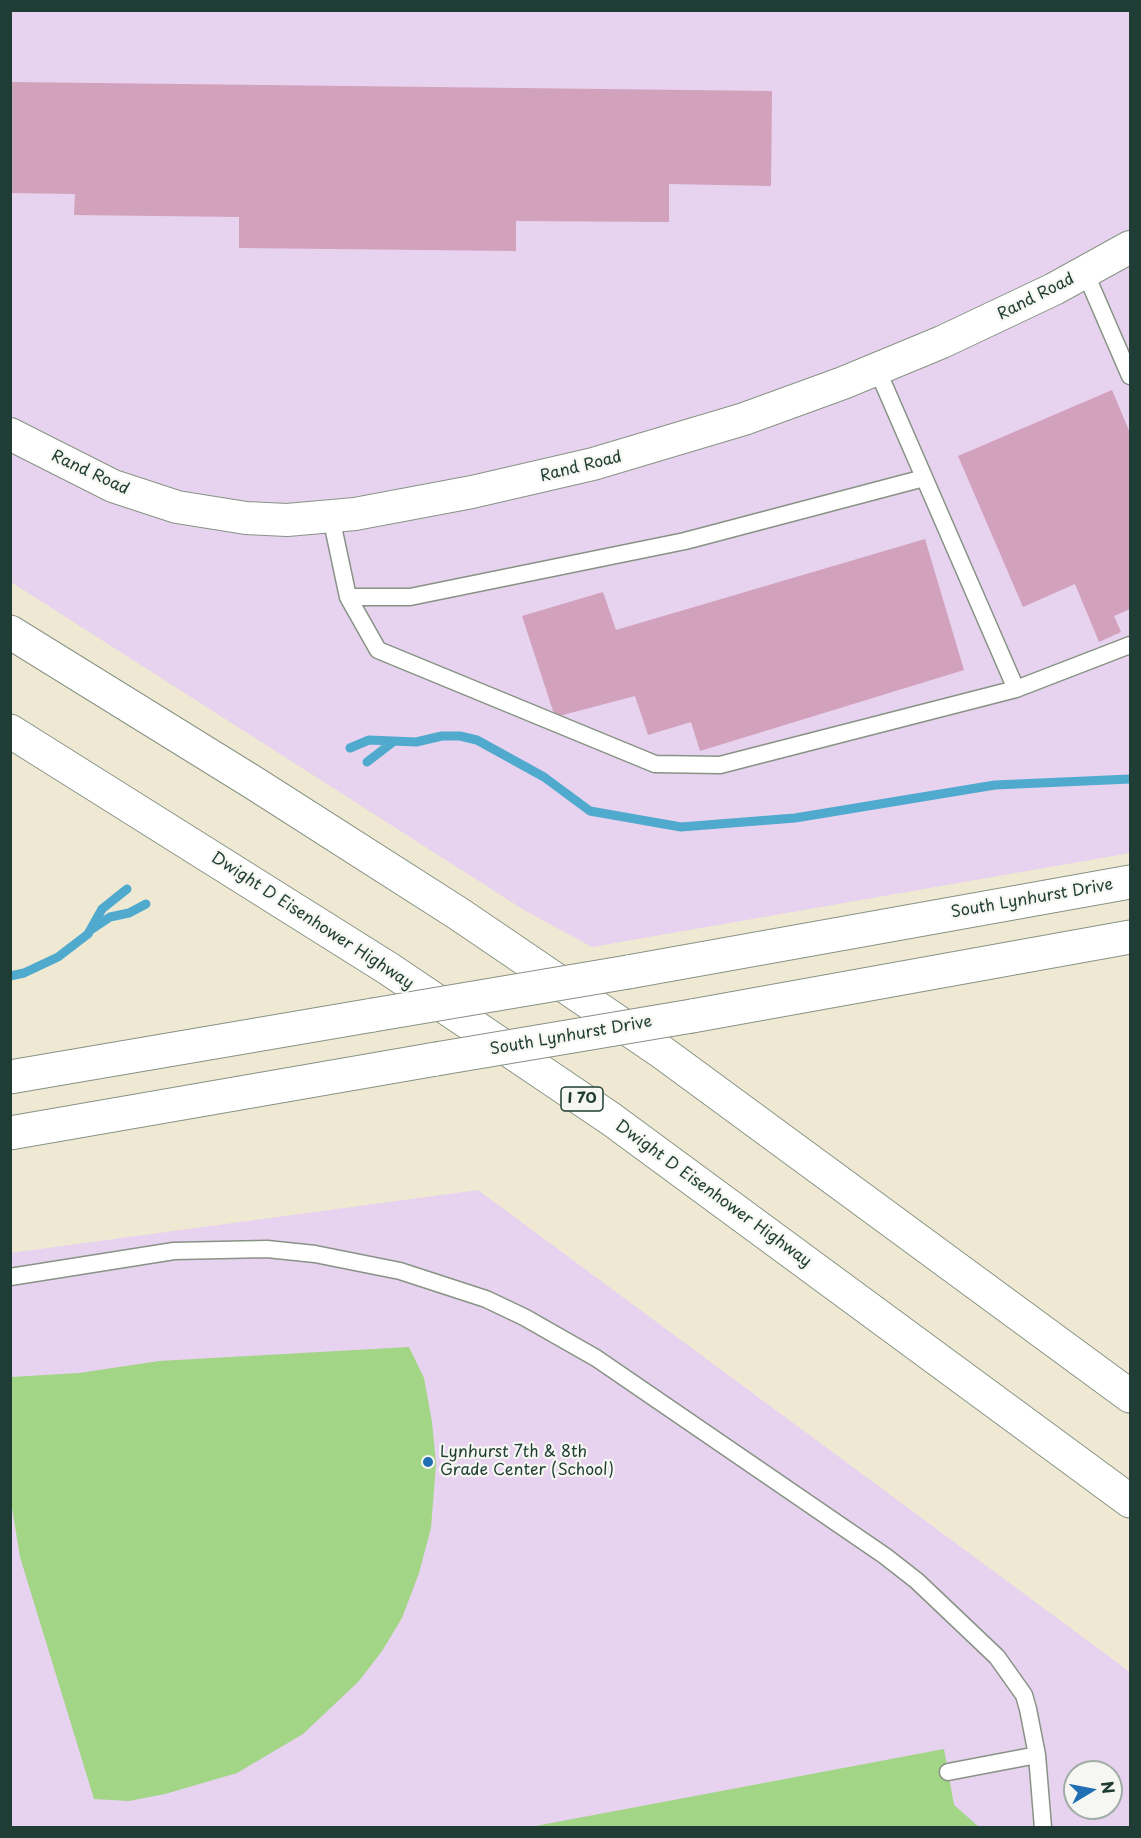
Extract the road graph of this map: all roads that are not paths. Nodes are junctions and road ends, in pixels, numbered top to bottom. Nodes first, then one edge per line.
1 (1131, 247) edge
2 (1085, 272) junction
3 (877, 369) junction
4 (1131, 376) edge
5 (10, 434) edge
6 (924, 478) junction
7 (331, 517) junction
8 (348, 597) junction
9 (10, 632) edge
10 (1131, 645) edge
11 (1016, 689) junction
12 (10, 731) edge
13 (1131, 882) edge
14 (1131, 937) edge
15 (10, 1077) edge
16 (10, 1132) edge
17 (10, 1277) edge
18 (1131, 1396) edge
19 (1131, 1501) edge
20 (1037, 1755) junction
21 (948, 1772) dead end
22 (1043, 1827) edge

1 - 2 street, Rand Road
2 - 3 street, Rand Road
2 - 4 lane
3 - 6 lane
3 - 7 street, Rand Road
5 - 7 street, Rand Road
6 - 8 lane
6 - 11 lane
7 - 8 lane
8 - 11 lane
9 - 18 main road
10 - 11 lane
12 - 19 main road, Dwight D Eisenhower Highway / I 70
13 - 15 main road, South Lynhurst Drive, bridge
14 - 16 main road, South Lynhurst Drive, bridge
17 - 20 lane
20 - 21 lane
20 - 22 lane

